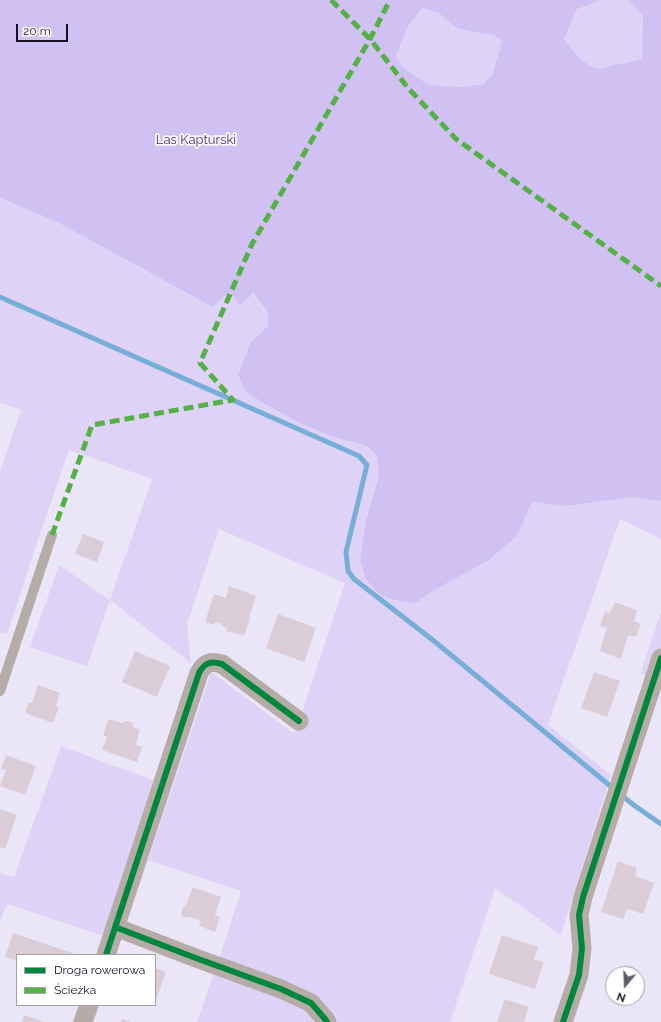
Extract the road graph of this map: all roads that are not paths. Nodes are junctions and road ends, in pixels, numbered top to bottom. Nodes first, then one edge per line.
1 (52, 535) dead end
2 (661, 658) edge
3 (0, 691) edge
4 (299, 721) dead end
5 (115, 927) junction
6 (106, 954) edge
7 (89, 1006) edge
8 (83, 1022) edge
9 (327, 1022) edge
10 (563, 1022) edge

1 - 3 lane
2 - 10 street
4 - 5 street
5 - 6 street
5 - 9 street
7 - 8 street

